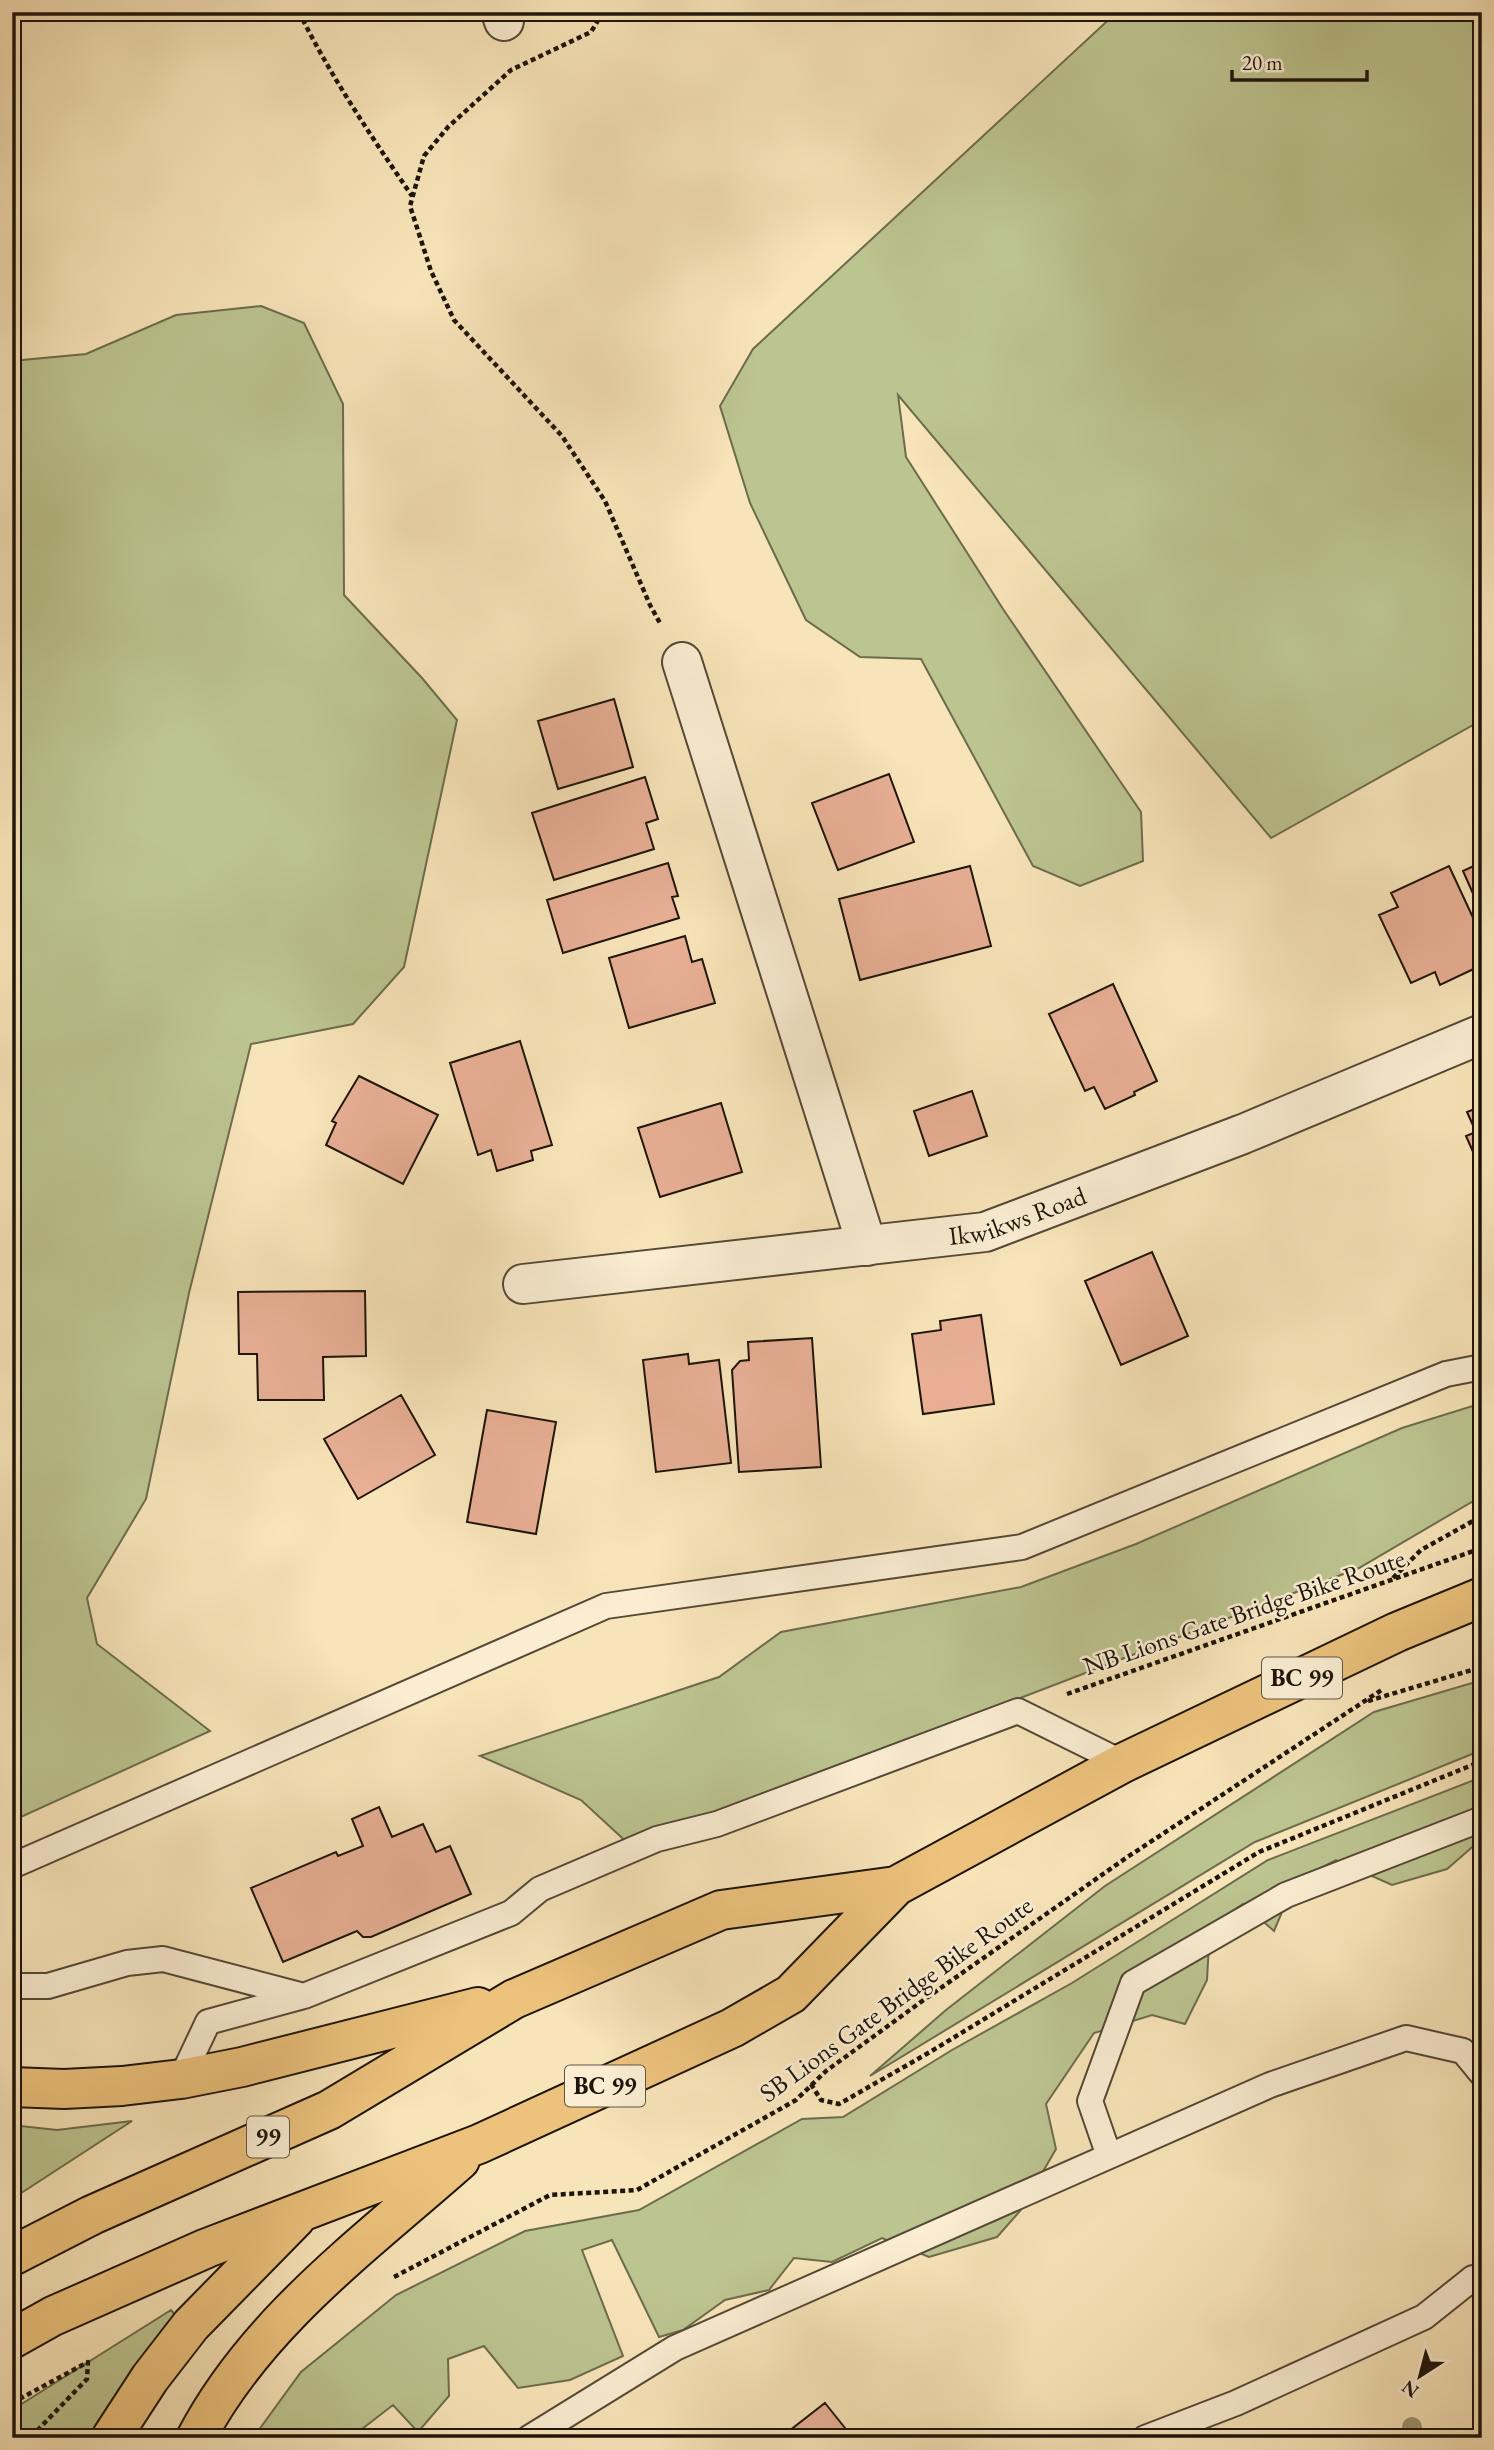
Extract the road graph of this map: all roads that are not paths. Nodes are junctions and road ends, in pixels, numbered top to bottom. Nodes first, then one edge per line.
1 (682, 662) road end
2 (1482, 1034) edge
3 (867, 1246) junction
4 (523, 1284) dead end
5 (1482, 1367) edge
6 (1482, 1597) edge
7 (1123, 1763) junction
8 (1482, 1819) edge
9 (12, 1866) edge
10 (896, 1886) junction
11 (12, 1986) edge
12 (304, 1996) junction
13 (514, 1999) junction
14 (1482, 2074) edge
15 (181, 2079) junction
16 (12, 2087) edge
17 (479, 2144) junction
18 (1109, 2156) junction
19 (306, 2209) junction
20 (12, 2256) edge
21 (1479, 2275) edge
22 (12, 2339) edge
23 (111, 2438) edge
24 (195, 2438) edge
25 (529, 2438) edge
26 (1145, 2438) edge

1 - 3 street
2 - 3 street, Ikwikws Road
3 - 4 street, Ikwikws Road
5 - 9 lane
6 - 7 highway, BC 99
7 - 10 highway, BC 99
7 - 12 lane
8 - 18 lane
10 - 13 highway, BC 99
10 - 17 highway, BC 99
11 - 12 lane
12 - 15 lane
13 - 15 highway
13 - 20 highway, 99
14 - 18 lane
15 - 16 highway
17 - 19 highway
17 - 24 highway
18 - 25 lane
19 - 22 highway
19 - 23 highway
21 - 26 lane

